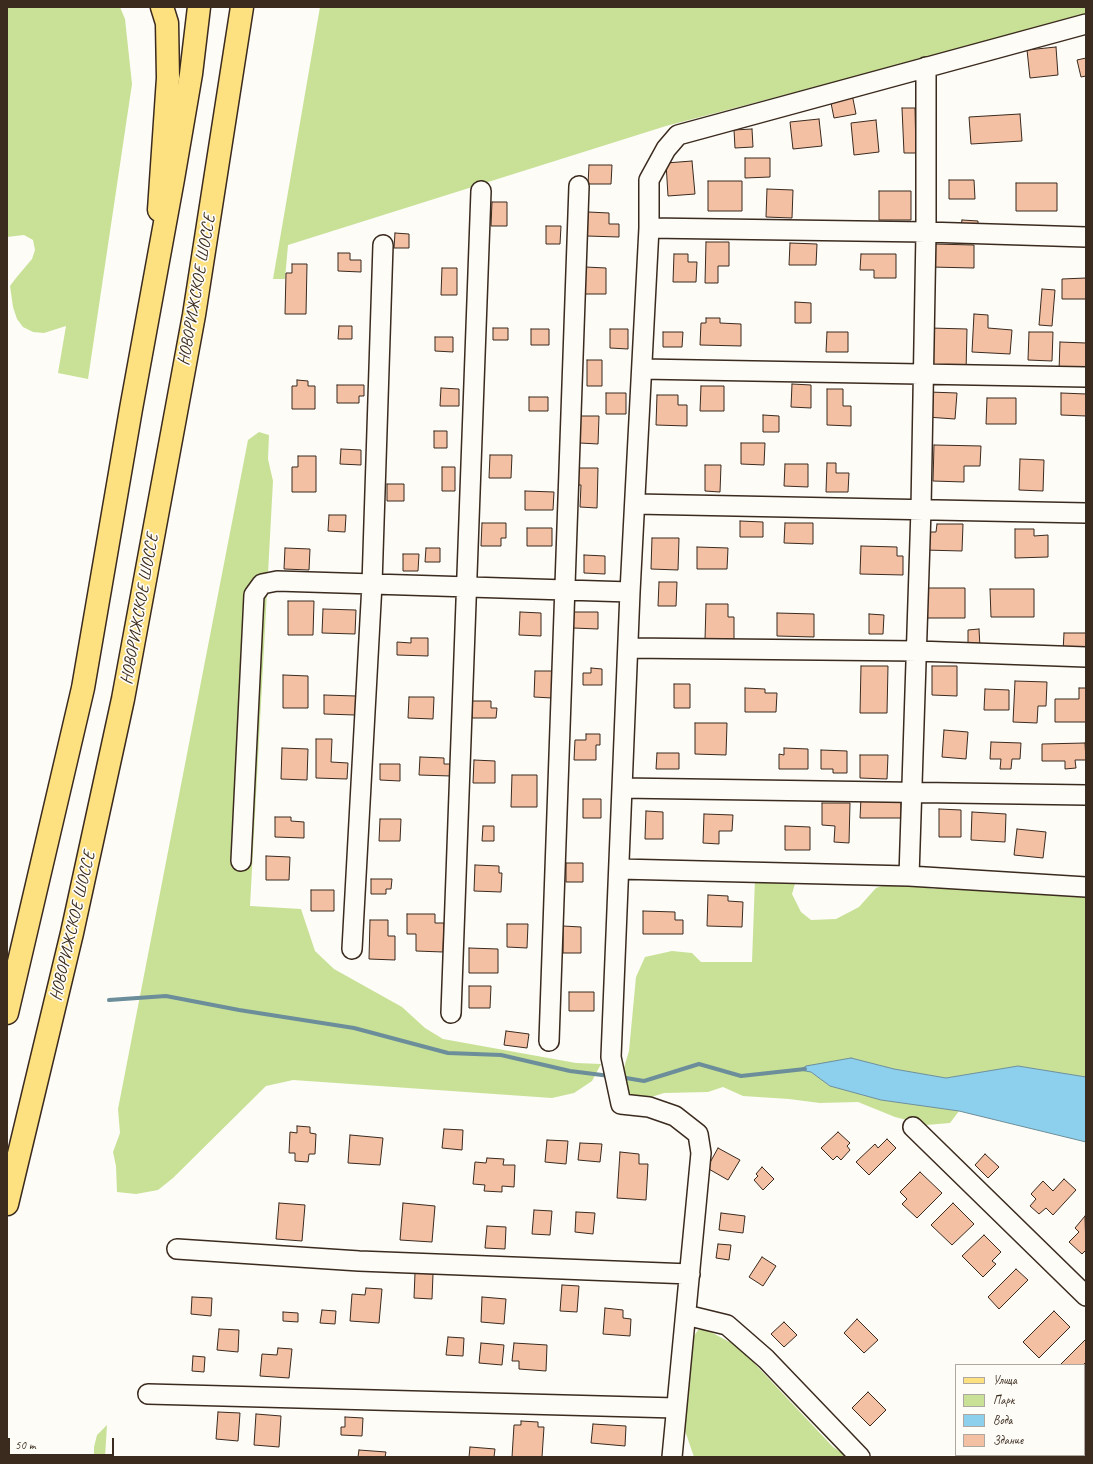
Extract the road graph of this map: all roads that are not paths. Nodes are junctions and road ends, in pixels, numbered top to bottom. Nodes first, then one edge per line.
1 (162, 7) edge
2 (199, 7) edge
3 (242, 7) edge
4 (1086, 24) edge
5 (926, 67) junction
6 (579, 186) dead end
7 (481, 191) dead end
8 (649, 228) junction
9 (926, 232) junction
10 (1086, 237) edge
11 (383, 245) dead end
12 (155, 279) junction
13 (642, 369) junction
14 (923, 374) junction
15 (1086, 377) edge
16 (636, 504) junction
17 (921, 509) junction
18 (1086, 513) edge
19 (372, 584) junction
20 (467, 586) junction
21 (565, 590) junction
22 (630, 592) junction
23 (628, 648) junction
24 (916, 651) junction
25 (1086, 657) edge
26 (622, 788) junction
27 (913, 791) junction
28 (1086, 795) edge
29 (241, 861) dead end
30 (619, 869) junction
31 (909, 876) junction
32 (1086, 887) edge
33 (352, 949) dead end
34 (451, 1012) dead end
35 (7, 1013) edge
36 (550, 1040) dead end
37 (912, 1127) dead end
38 (7, 1204) edge
39 (177, 1249) dead end
40 (690, 1274) junction
41 (1086, 1296) edge
42 (686, 1315) junction
43 (148, 1394) dead end
44 (676, 1408) junction
45 (672, 1457) edge
46 (860, 1457) edge

1 - 12 main road
2 - 12 main road
3 - 38 main road, НОВОРИЖСКОЕ ШОССЕ
4 - 5 street
5 - 8 street
5 - 9 street
6 - 21 street
7 - 20 street
8 - 9 street
8 - 13 street
9 - 10 street
9 - 14 street
11 - 19 street
12 - 35 main road
13 - 14 street
13 - 16 street
14 - 15 street
14 - 17 street
16 - 17 street
16 - 22 street
17 - 18 street
17 - 24 street
19 - 20 street
19 - 29 street
19 - 33 street
20 - 21 street
20 - 34 street
21 - 22 street
21 - 36 street
22 - 23 street
23 - 24 street
23 - 26 street
24 - 25 street
24 - 27 street
26 - 27 street
26 - 30 street
27 - 28 street
27 - 31 street
30 - 31 street
30 - 40 street
31 - 32 street
37 - 41 street
39 - 40 street
40 - 42 street
42 - 44 street
42 - 46 street
43 - 44 street
44 - 45 street

